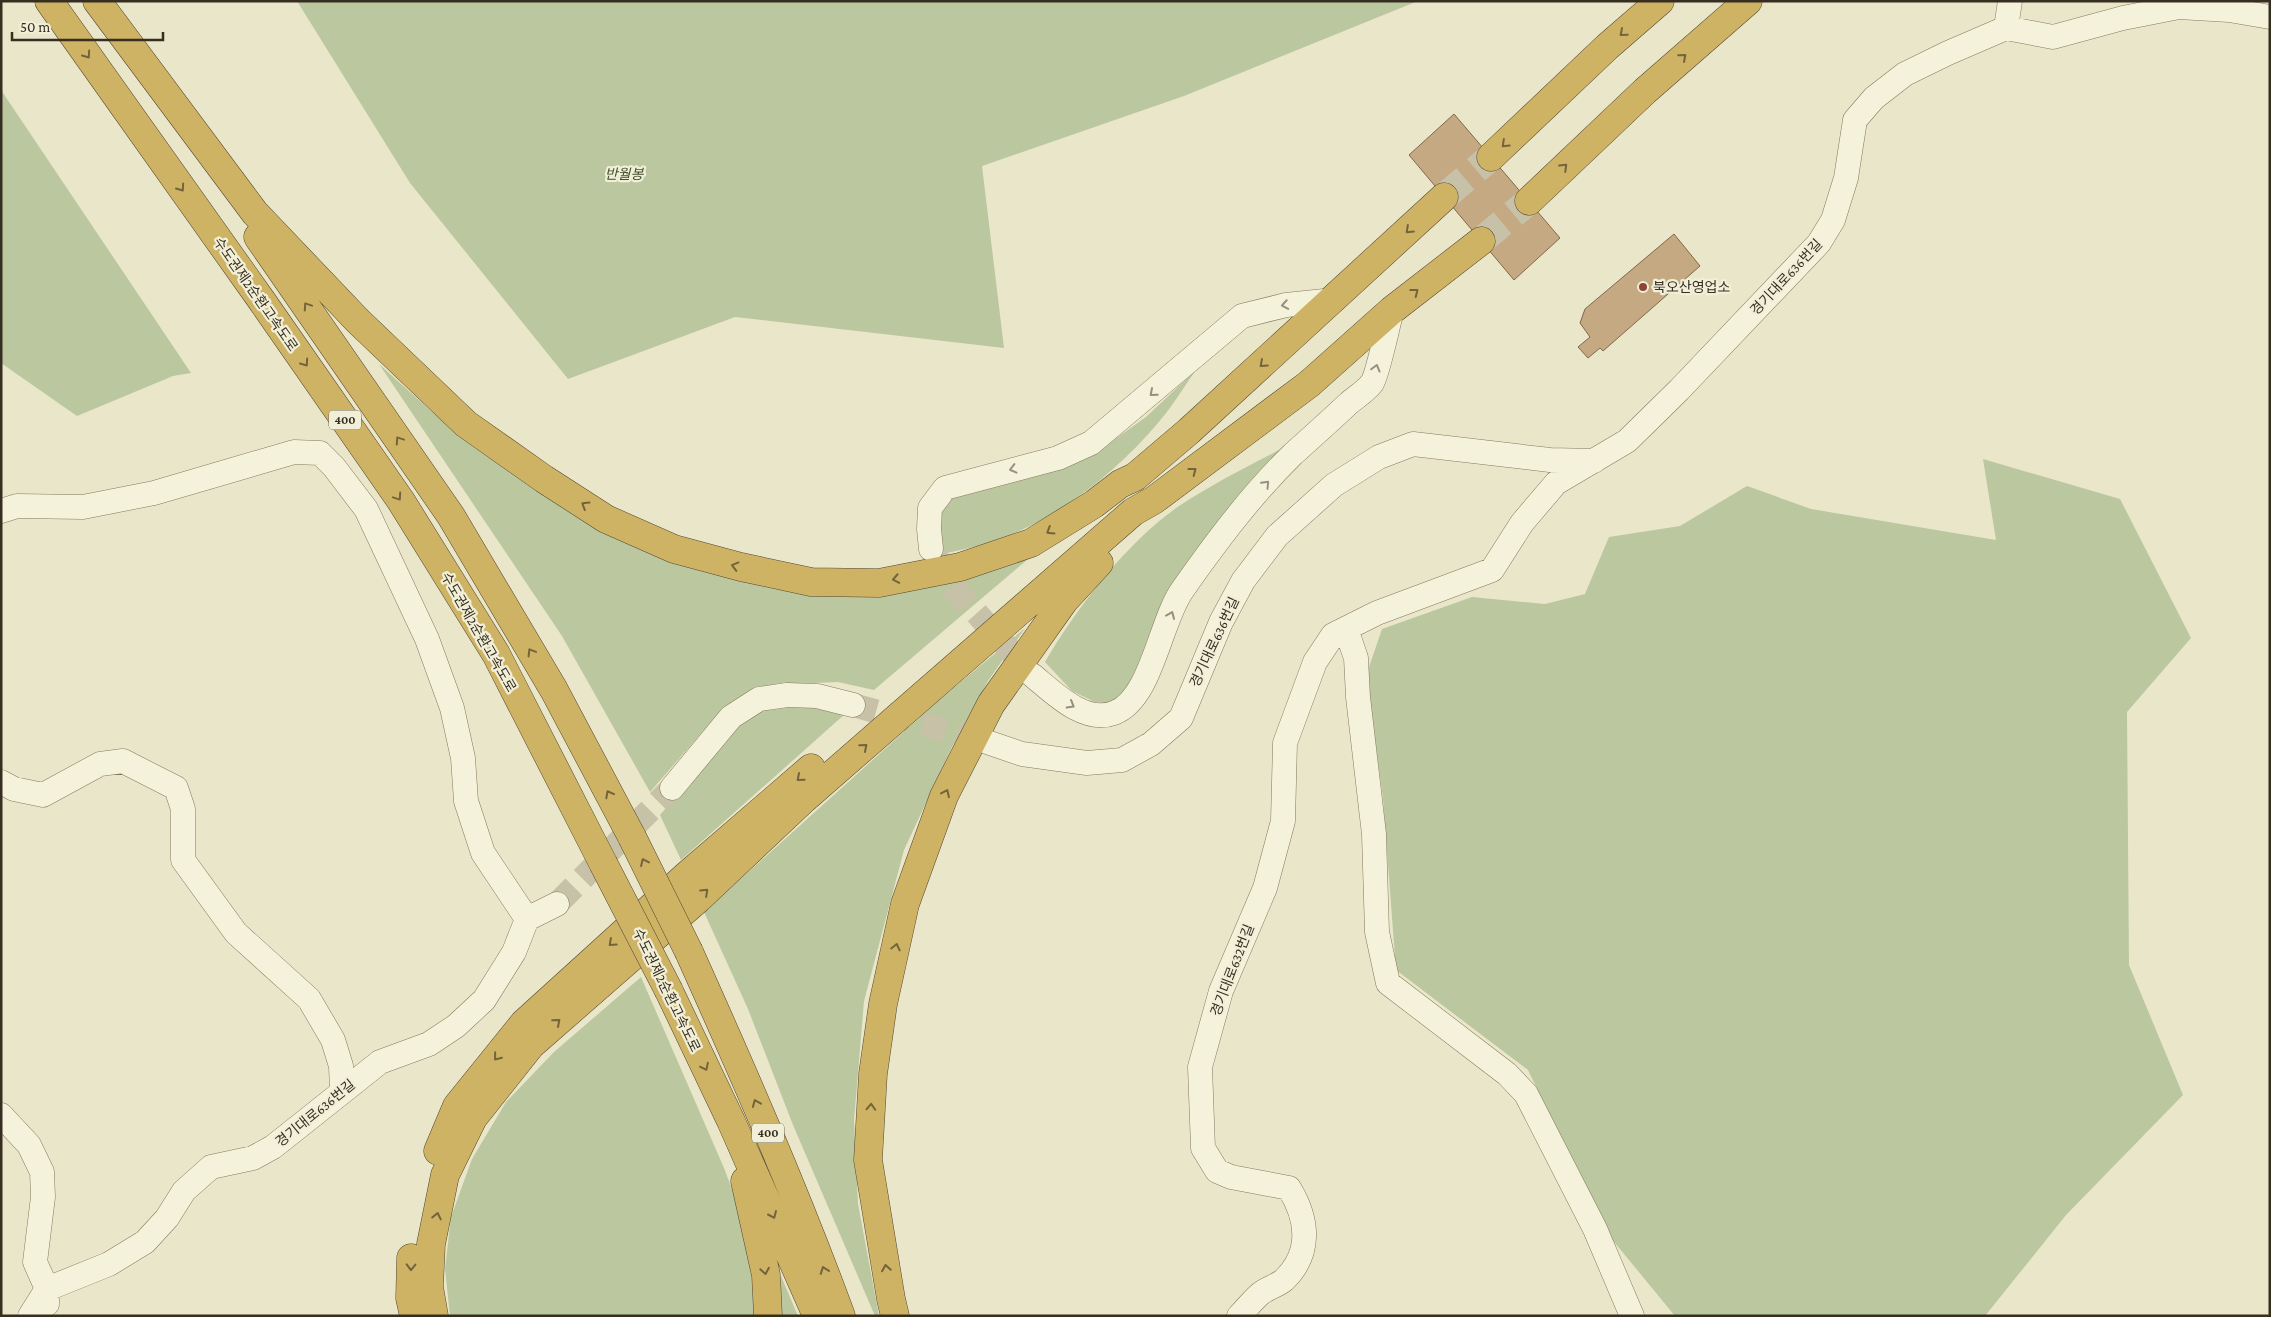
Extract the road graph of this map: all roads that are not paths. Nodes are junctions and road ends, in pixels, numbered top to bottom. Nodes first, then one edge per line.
1 (49, 1) edge
2 (85, 1) edge
3 (97, 1) edge
4 (1660, 1) edge
5 (1748, 1) edge
6 (2010, 1) edge
7 (2270, 17) edge
8 (2006, 28) junction
9 (1491, 157) tunnel mouth
10 (1444, 197) tunnel mouth
11 (1529, 201) tunnel mouth
12 (1481, 241) tunnel mouth
13 (1334, 300) junction
14 (1392, 310) junction
15 (1596, 460) junction
16 (1135, 477) junction
17 (1154, 500) junction
18 (1, 511) edge
19 (931, 549) tunnel mouth
20 (1346, 629) junction
21 (1316, 662) joint
22 (1032, 675) tunnel mouth
23 (853, 705) tunnel mouth
24 (987, 742) tunnel mouth
25 (1, 782) edge
26 (672, 788) tunnel mouth
27 (557, 904) tunnel mouth
28 (527, 919) junction
29 (342, 1091) junction
30 (1, 1115) edge
31 (731, 1121) junction
32 (46, 1289) junction
33 (30, 1316) edge
34 (48, 1316) edge
35 (414, 1316) edge
36 (434, 1316) edge
37 (768, 1316) edge
38 (817, 1316) edge
39 (841, 1316) edge
40 (895, 1316) edge
41 (1239, 1316) edge
42 (1632, 1316) edge

1 -> 31 highway, 수도권제2순환고속도로 / 400, bridge
39 -> 2 highway, 400, bridge
16 -> 3 highway
4 -> 9 highway
11 -> 5 highway
6 - 8 street
7 - 8 street
8 - 15 street, 경기대로636번길
10 -> 13 highway
14 -> 12 highway
13 -> 16 highway
13 -> 19 street
17 -> 14 highway
22 -> 14 street
15 - 20 street, 경기대로636번길
15 - 24 street, 경기대로636번길
16 -> 35 highway
36 -> 17 highway
40 -> 17 highway
18 - 28 street
20 - 21 street, 경기대로636번길
20 - 42 street
21 - 41 street, 경기대로632번길
23 - 26 street
25 - 29 street
27 - 28 street
28 - 29 street, 경기대로636번길
29 - 32 street, 경기대로636번길
30 - 32 street
31 -> 37 highway
31 -> 38 highway, 수도권제2순환고속도로 / 400
32 - 33 street
32 - 34 street

